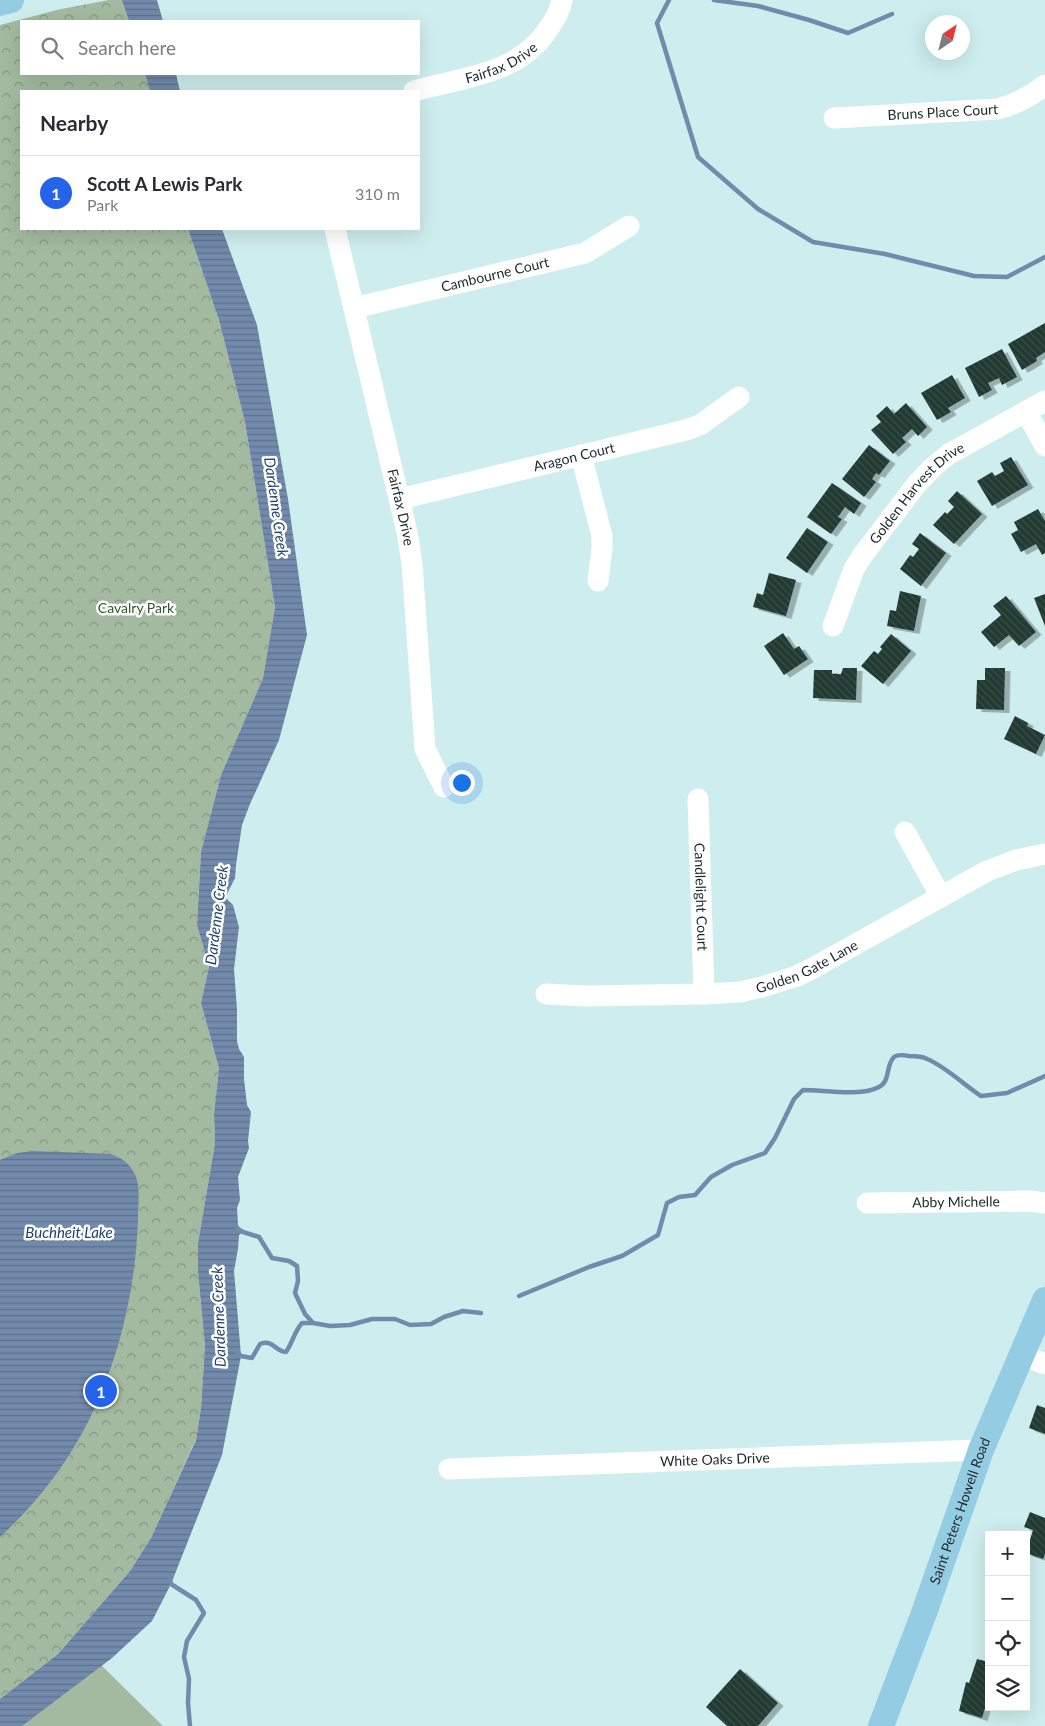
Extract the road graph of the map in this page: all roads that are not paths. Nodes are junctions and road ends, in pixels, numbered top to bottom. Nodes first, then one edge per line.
1 (11, 0) edge
2 (562, 0) edge
3 (0, 3) edge
4 (1045, 85) edge
5 (418, 90) edge
6 (834, 118) dead end
7 (629, 226) dead end
8 (335, 230) edge
9 (354, 308) junction
10 (739, 397) dead end
11 (1045, 401) edge
12 (1026, 411) junction
13 (1045, 446) edge
14 (581, 455) junction
15 (400, 499) junction
16 (598, 582) dead end
17 (833, 626) dead end
18 (444, 787) dead end
19 (698, 799) dead end
20 (905, 832) dead end
21 (1045, 854) edge
22 (941, 897) junction
23 (546, 994) dead end
24 (704, 994) junction
25 (1045, 1203) edge
26 (867, 1204) dead end
27 (1045, 1300) edge
28 (1021, 1355) junction
29 (1045, 1364) edge
30 (981, 1450) junction
31 (449, 1469) dead end
32 (881, 1726) edge

1 - 3 main road
2 - 5 street, Fairfax Drive
4 - 6 street, Bruns Place Court
7 - 9 street, Cambourne Court
8 - 9 street, Fairfax Drive
9 - 15 street, Fairfax Drive
10 - 14 street, Aragon Court
11 - 12 street, Golden Harvest Drive
12 - 13 street
12 - 17 street, Golden Harvest Drive
14 - 15 street, Aragon Court
14 - 16 street
15 - 18 street, Fairfax Drive
19 - 24 street, Candlelight Court
20 - 22 street
21 - 22 street, Golden Gate Lane
22 - 24 street, Golden Gate Lane
23 - 24 street, Golden Gate Lane
25 - 26 street, Abby Michelle
27 - 28 main road, Saint Peters Howell Road
28 - 29 street
28 - 30 main road, Saint Peters Howell Road
30 - 31 street, White Oaks Drive
30 - 32 main road, Saint Peters Howell Road

